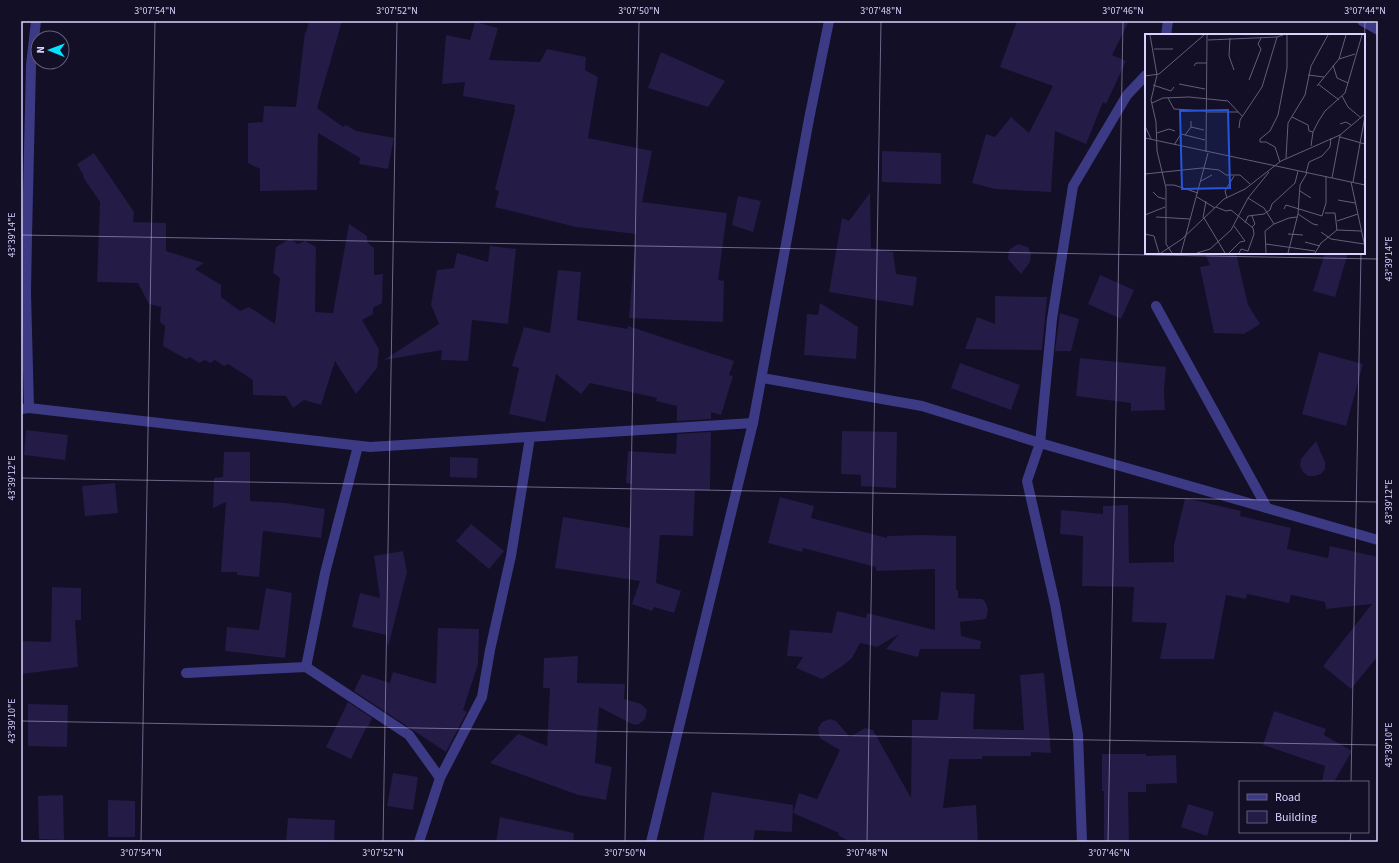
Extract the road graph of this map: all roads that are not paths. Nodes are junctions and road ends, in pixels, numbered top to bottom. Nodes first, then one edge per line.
1 (36, 21) edge
2 (829, 21) edge
3 (1168, 21) edge
4 (1362, 21) edge
5 (1378, 30) edge
6 (1166, 34) edge
7 (1145, 76) edge
8 (1156, 306) dead end
9 (762, 378) junction
10 (25, 409) edge
11 (753, 423) junction
12 (530, 437) junction
13 (1040, 443) junction
14 (358, 446) junction
15 (1267, 508) junction
16 (1378, 540) edge
17 (306, 667) junction
18 (186, 673) dead end
19 (440, 778) junction
20 (419, 842) edge
21 (651, 842) edge
22 (1082, 842) edge

1 - 10 street
2 - 9 street
3 - 6 street
4 - 5 street
7 - 13 street
8 - 15 street
9 - 11 street
9 - 13 street
10 - 14 street
11 - 12 street
11 - 21 street
12 - 14 street
12 - 19 street
13 - 15 street
13 - 22 street
14 - 17 street
15 - 16 street
17 - 18 street
17 - 19 street
19 - 20 street

